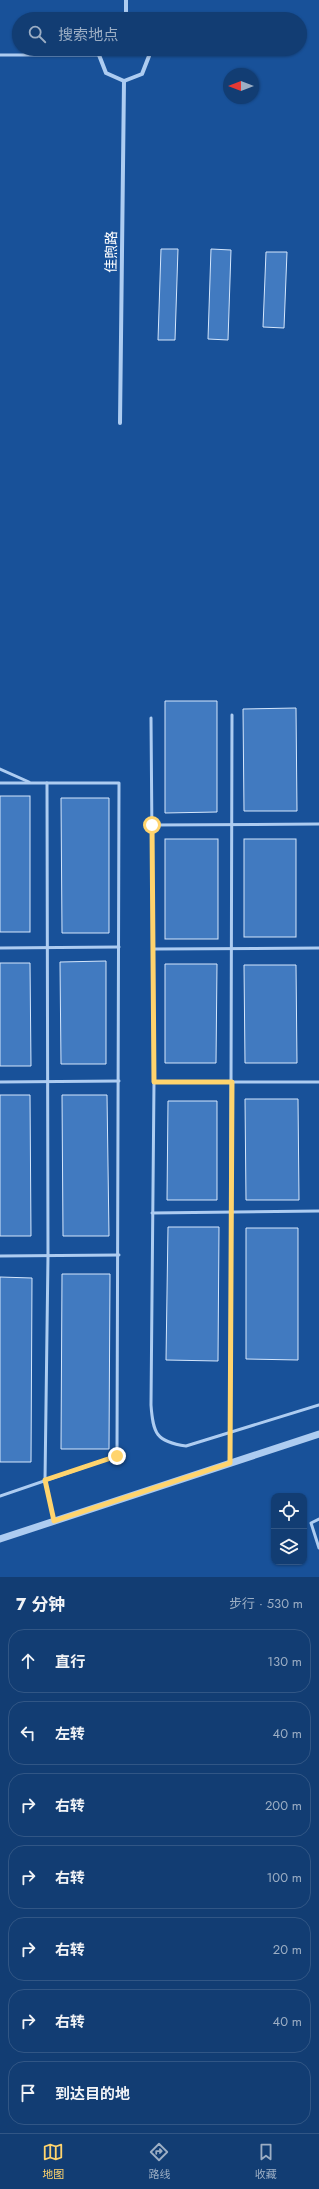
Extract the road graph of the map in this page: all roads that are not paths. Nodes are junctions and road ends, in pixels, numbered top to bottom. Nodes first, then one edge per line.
1 (126, 0) edge
2 (126, 12) edge
3 (0, 55) edge
4 (12, 55) edge
5 (99, 56) edge
6 (149, 56) edge
7 (124, 81) junction
8 (120, 423) dead end
9 (232, 715) dead end
10 (151, 718) dead end
11 (0, 769) edge
12 (0, 783) edge
13 (31, 783) junction
14 (47, 783) junction
15 (232, 824) junction
16 (319, 824) edge
17 (152, 825) junction
18 (47, 947) junction
19 (119, 947) junction
20 (0, 948) edge
21 (319, 948) edge
22 (153, 949) junction
23 (232, 949) junction
24 (48, 1081) junction
25 (119, 1081) junction
26 (0, 1082) edge
27 (154, 1082) junction
28 (232, 1082) junction
29 (319, 1082) edge
30 (319, 1211) edge
31 (231, 1212) junction
32 (152, 1213) junction
33 (119, 1255) junction
34 (0, 1256) edge
35 (48, 1256) junction
36 (319, 1406) edge
37 (230, 1432) junction
38 (319, 1434) edge
39 (230, 1463) junction
40 (45, 1480) junction
41 (0, 1496) edge
42 (319, 1519) edge
43 (54, 1521) junction
44 (0, 1539) edge
45 (319, 1548) edge

1 - 2 street
3 - 4 lane
5 - 7 street
6 - 7 street
7 - 8 street, 佳煦路
9 - 15 lane
10 - 17 lane
11 - 13 lane
12 - 13 lane
13 - 14 lane
14 - 18 lane
14 - 19 lane
15 - 16 lane
15 - 17 lane
15 - 23 lane
17 - 22 lane
18 - 19 lane
18 - 20 lane
18 - 24 lane
19 - 25 lane
21 - 23 lane
22 - 23 lane
22 - 27 lane
23 - 28 lane
24 - 25 lane
24 - 26 lane
24 - 35 lane
25 - 33 lane
27 - 28 lane
27 - 32 lane
28 - 29 lane
28 - 31 lane
30 - 31 lane
31 - 32 lane
31 - 37 lane
32 - 37 lane
33 - 35 lane
33 - 40 lane
34 - 35 lane
35 - 40 lane
36 - 37 lane
37 - 39 lane
38 - 39 street
39 - 43 street
40 - 41 lane
40 - 43 lane
42 - 45 lane
43 - 44 street

